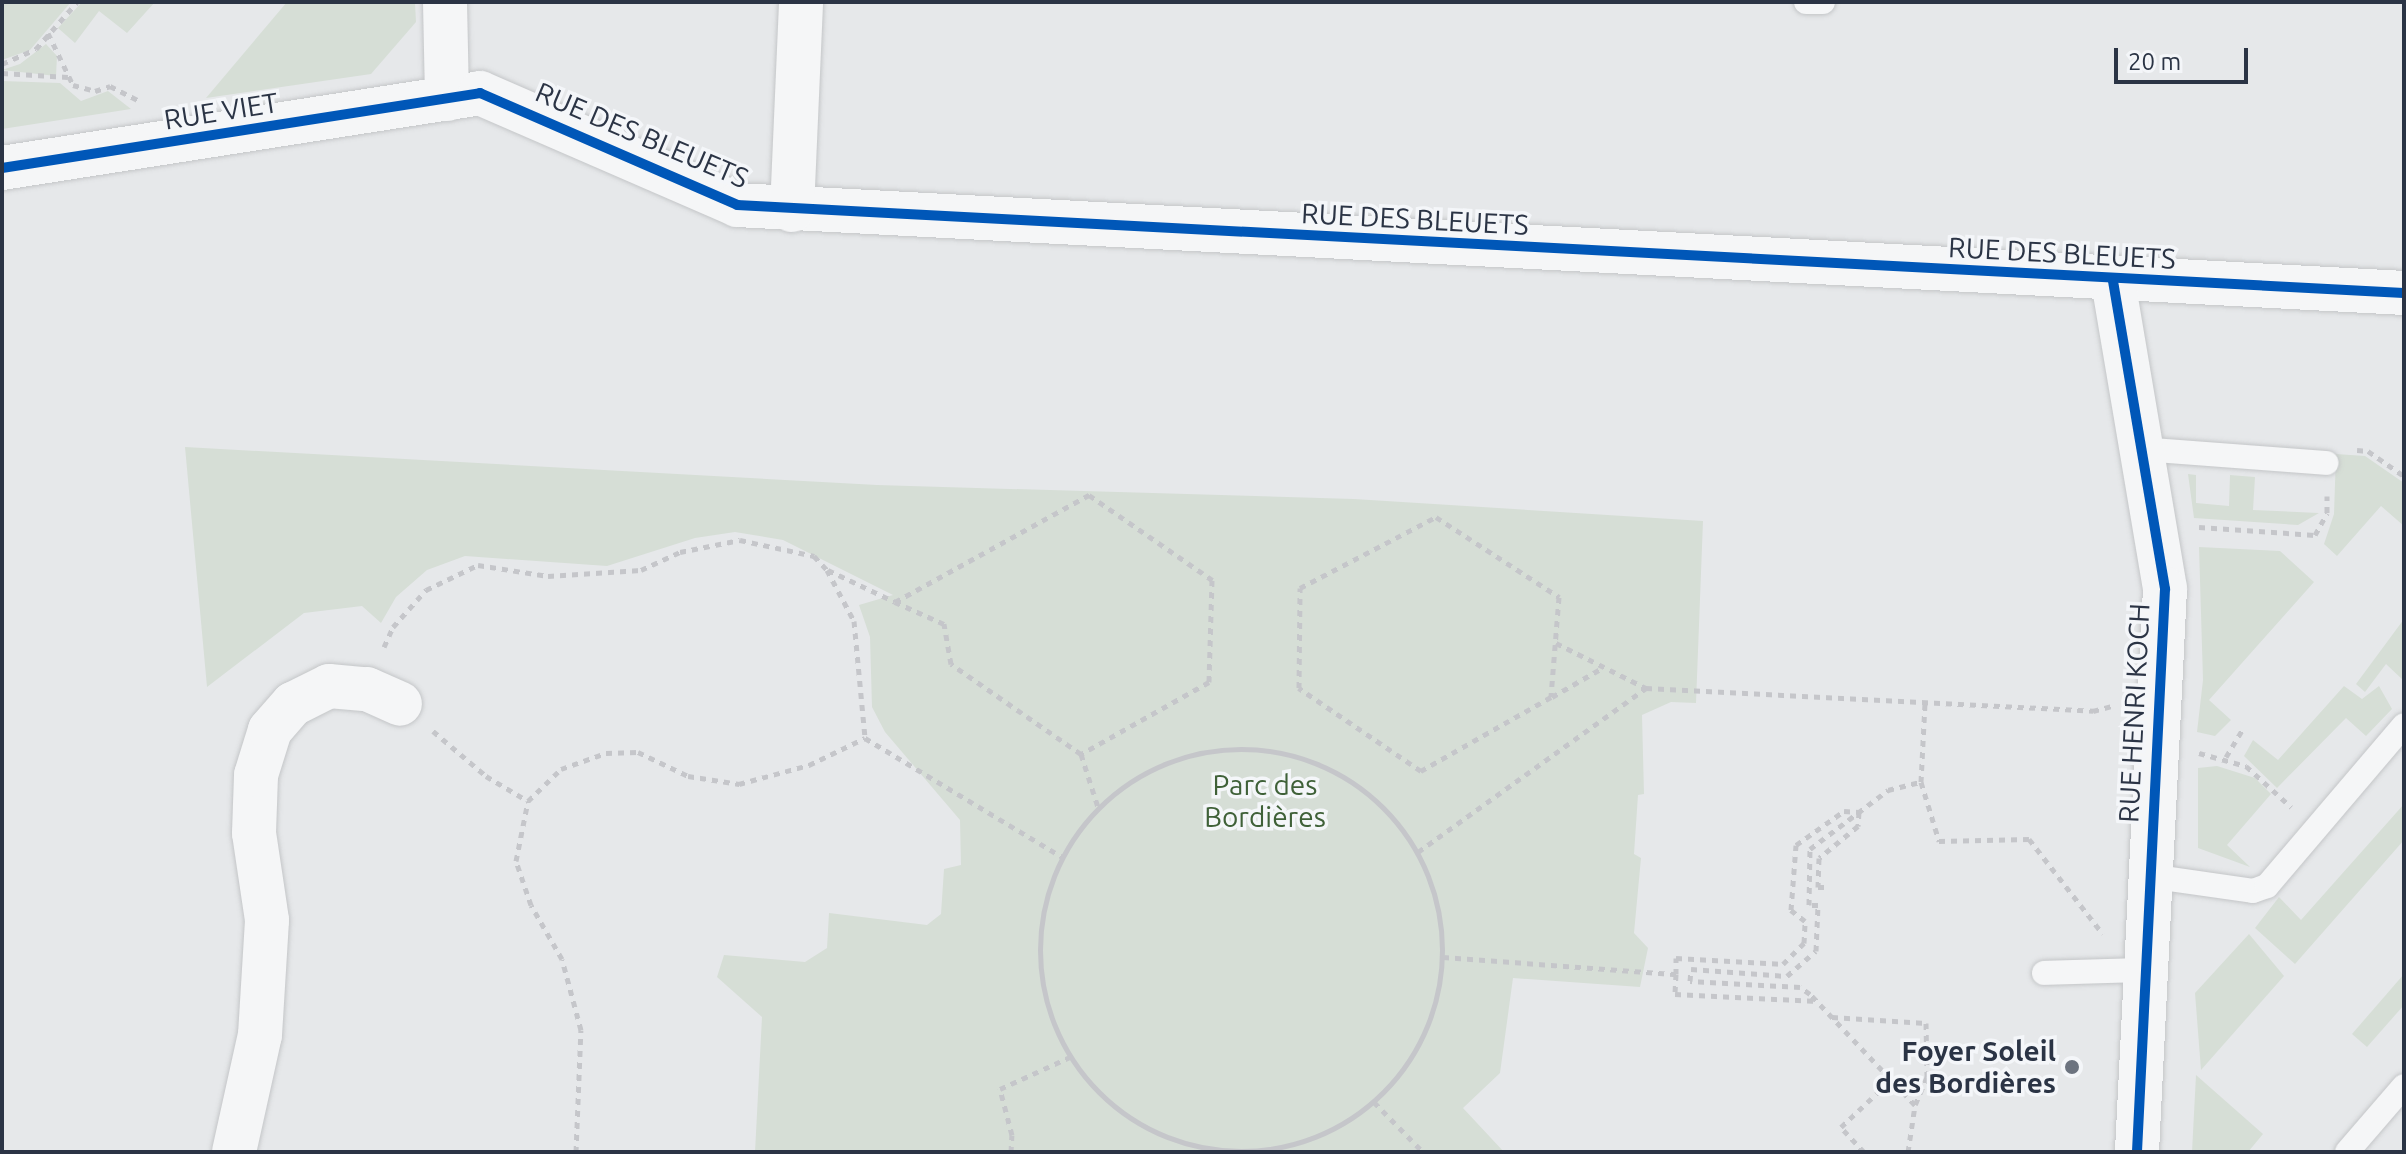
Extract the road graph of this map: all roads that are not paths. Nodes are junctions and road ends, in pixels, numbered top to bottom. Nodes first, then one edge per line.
1 (445, 2) edge
2 (801, 2) edge
3 (1806, 2) edge
4 (1823, 2) edge
5 (447, 99) junction
6 (2, 168) edge
7 (792, 210) junction
8 (2113, 281) junction
9 (2404, 293) edge
10 (2141, 449) junction
11 (2326, 463) dead end
12 (383, 696) road end
13 (2404, 725) edge
14 (2149, 876) junction
15 (2146, 970) junction
16 (2044, 973) dead end
17 (2404, 1086) edge
18 (234, 1152) edge
19 (2137, 1152) edge
20 (2347, 1152) edge

1 - 5 street
2 - 7 street
3 - 4 lane
5 - 6 street, RUE VIET
5 - 7 street, RUE DES BLEUETS
7 - 8 street, RUE DES BLEUETS
8 - 9 street, RUE DES BLEUETS
8 - 10 street, RUE HENRI KOCH
10 - 11 lane
10 - 14 street, RUE HENRI KOCH
12 - 18 street
13 - 14 lane
14 - 15 street, RUE HENRI KOCH
15 - 16 lane
15 - 19 street, RUE HENRI KOCH
17 - 20 lane

